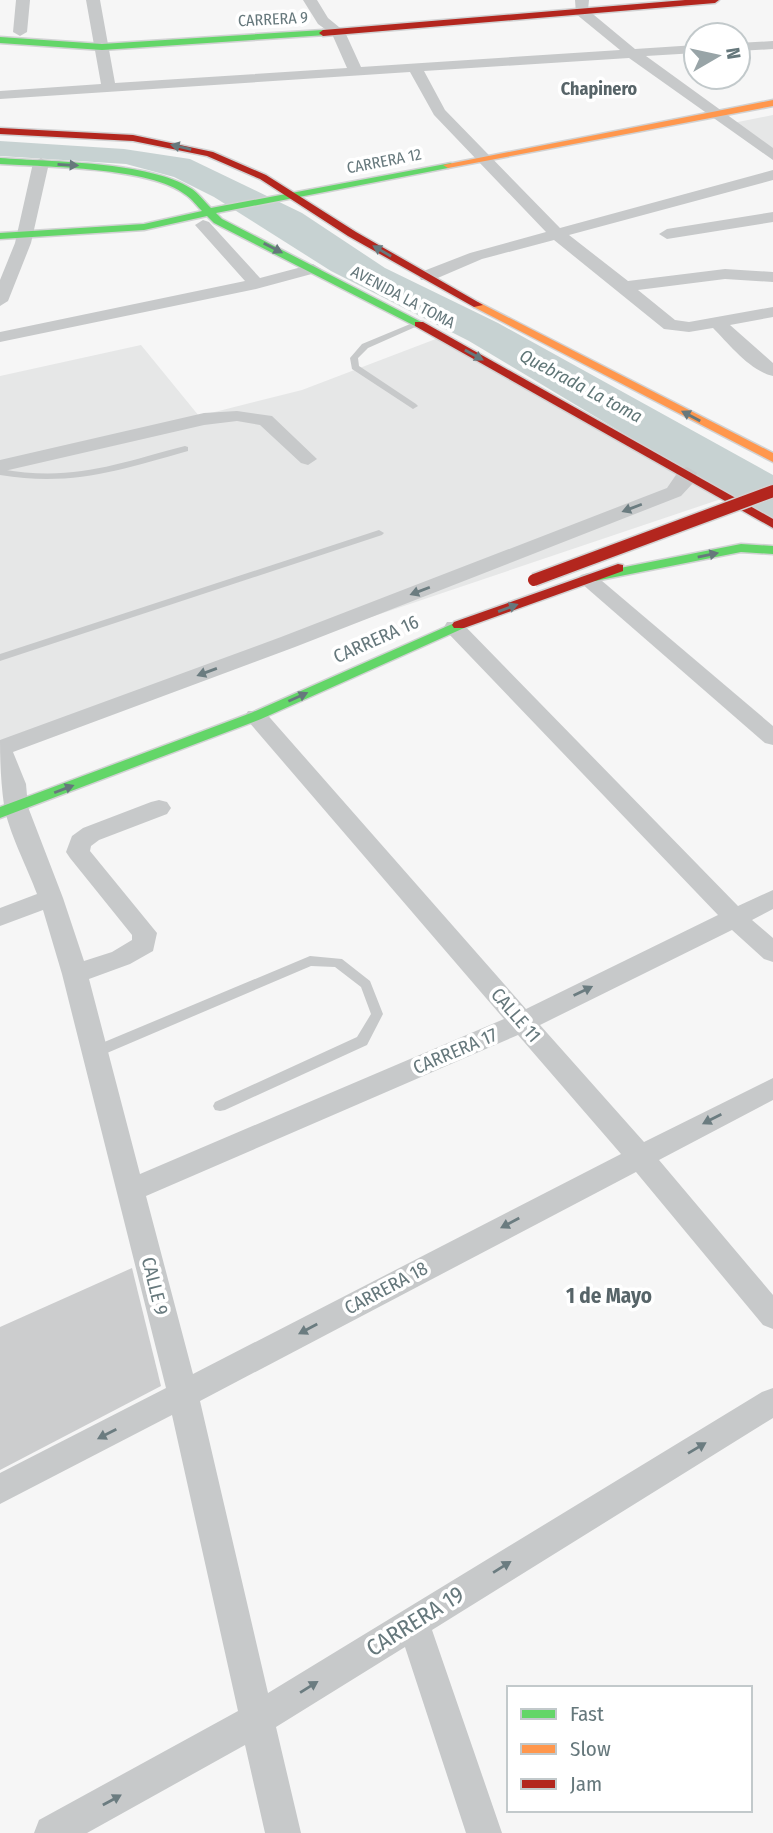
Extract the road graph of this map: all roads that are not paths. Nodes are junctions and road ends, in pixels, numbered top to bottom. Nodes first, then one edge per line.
1 (23, 0) edge
2 (93, 0) edge
3 (310, 0) edge
4 (612, 0) edge
5 (715, 0) edge
6 (582, 4) edge
7 (323, 21) junction
8 (0, 31) edge
9 (20, 32) junction
10 (338, 32) junction
11 (0, 40) edge
12 (101, 41) junction
13 (773, 45) edge
14 (752, 46) edge
15 (682, 50) edge
16 (632, 53) junction
17 (415, 68) junction
18 (356, 72) junction
19 (109, 88) junction
20 (0, 95) edge
21 (773, 103) edge
22 (773, 114) edge
23 (722, 119) junction
24 (0, 131) edge
25 (773, 155) edge
26 (0, 160) edge
27 (41, 163) junction
28 (490, 165) junction
29 (773, 175) edge
30 (296, 200) junction
31 (218, 217) junction
32 (773, 217) edge
33 (556, 234) junction
34 (667, 234) dead end
35 (0, 236) edge
36 (24, 239) junction
37 (0, 244) edge
38 (313, 269) junction
39 (427, 276) junction
40 (773, 277) edge
41 (256, 284) junction
42 (623, 287) junction
43 (0, 301) edge
44 (395, 310) junction
45 (773, 312) edge
46 (718, 323) junction
47 (418, 324) junction
48 (0, 337) edge
49 (773, 371) edge
50 (414, 406) dead end
51 (764, 434) dead end
52 (727, 435) junction
53 (185, 449) dead end
54 (773, 458) edge
55 (308, 459) dead end
56 (0, 466) edge
57 (0, 472) edge
58 (687, 473) junction
59 (773, 491) edge
60 (773, 512) edge
61 (773, 524) edge
62 (734, 526) dead end
63 (379, 533) dead end
64 (695, 540) dead end
65 (773, 550) edge
66 (591, 578) junction
67 (454, 627) junction
68 (407, 630) dead end
69 (0, 658) edge
70 (256, 716) junction
71 (773, 738) edge
72 (1, 747) edge
73 (13, 794) edge
74 (159, 808) dead end
75 (51, 898) junction
76 (773, 899) edge
77 (0, 917) edge
78 (734, 917) junction
79 (773, 953) edge
80 (75, 974) junction
81 (522, 1022) junction
82 (95, 1052) junction
83 (773, 1088) edge
84 (220, 1105) dead end
85 (639, 1156) junction
86 (131, 1190) junction
87 (773, 1316) edge
88 (183, 1395) junction
89 (773, 1402) edge
90 (0, 1489) edge
91 (413, 1622) junction
92 (256, 1720) junction
93 (52, 1833) edge
94 (283, 1833) edge
95 (484, 1833) edge

1 - 9 street
2 - 12 street
3 - 7 street
4 - 6 main road, CARRERA 9
5 - 6 main road, CARRERA 9
6 - 7 main road, CARRERA 9
6 - 10 main road, CARRERA 9
6 - 16 street
7 - 10 street
7 - 12 main road, CARRERA 9
8 - 9 main road, CARRERA 9
9 - 12 main road, CARRERA 9
10 - 12 main road, CARRERA 9
10 - 18 street
11 - 12 main road, CARRERA 9
12 - 19 street
13 - 14 street
15 - 16 street
16 - 17 street
16 - 23 street
17 - 18 street
17 - 28 street
18 - 19 street
19 - 20 street
21 - 23 main road, CARRERA 12
22 - 23 main road, CARRERA 12
23 - 25 street
23 - 28 main road, CARRERA 12
30 -> 24 main road, AVENIDA LA TOMA
26 - 27 main road, AVENIDA LA TOMA
27 -> 31 main road, AVENIDA LA TOMA
27 - 36 street
28 - 30 main road, CARRERA 12
28 - 33 street
29 - 33 street
30 - 31 main road, CARRERA 12
39 -> 30 main road, AVENIDA LA TOMA
31 - 36 main road, CARRERA 12
31 -> 38 main road, AVENIDA LA TOMA
31 - 41 street
32 - 34 street
33 - 39 street
33 - 42 street
35 - 36 main road, CARRERA 12
36 - 37 main road, CARRERA 12
36 - 43 street
38 - 41 street
38 - 44 main road, AVENIDA LA TOMA
39 - 44 main road
52 -> 39 main road, AVENIDA LA TOMA
40 - 42 street
41 - 48 street
42 - 46 street
44 - 47 main road, AVENIDA LA TOMA
45 - 46 street
46 - 49 street
47 - 50 lane
47 -> 58 main road, AVENIDA LA TOMA
51 - 52 main road
52 - 54 main road, AVENIDA LA TOMA
53 - 57 lane
55 - 56 street
58 - 61 main road, AVENIDA LA TOMA
58 -> 72 street
59 - 68 main road, CARRERA 16, bridge
60 - 62 main road
63 - 69 lane
64 - 66 main road, CARRERA 16
66 -> 65 main road
67 -> 66 main road, CARRERA 16
66 - 71 street
70 -> 67 main road, CARRERA 16
67 - 78 street
73 -> 70 main road, CARRERA 16
70 - 81 street, CALLE 11
72 - 73 street, CALLE 9
73 - 75 street, CALLE 9
74 - 80 street
75 - 77 street
75 - 80 street, CALLE 9
76 - 78 street, CARRERA 17
78 - 79 street
81 -> 78 street, CARRERA 17
80 - 82 street, CALLE 9
81 - 85 street, CALLE 11
81 - 86 street, CARRERA 17
82 - 84 lane
82 - 86 street, CALLE 9
83 -> 85 street, CARRERA 18
85 - 87 street, CALLE 11
85 -> 88 street, CARRERA 18
86 - 88 street, CALLE 9
88 -> 90 street, CARRERA 18
88 - 92 street, CALLE 9
91 -> 89 street, CARRERA 19
92 -> 91 street, CARRERA 19
91 - 95 street
93 -> 92 street, CARRERA 19
92 - 94 street, CALLE 9

